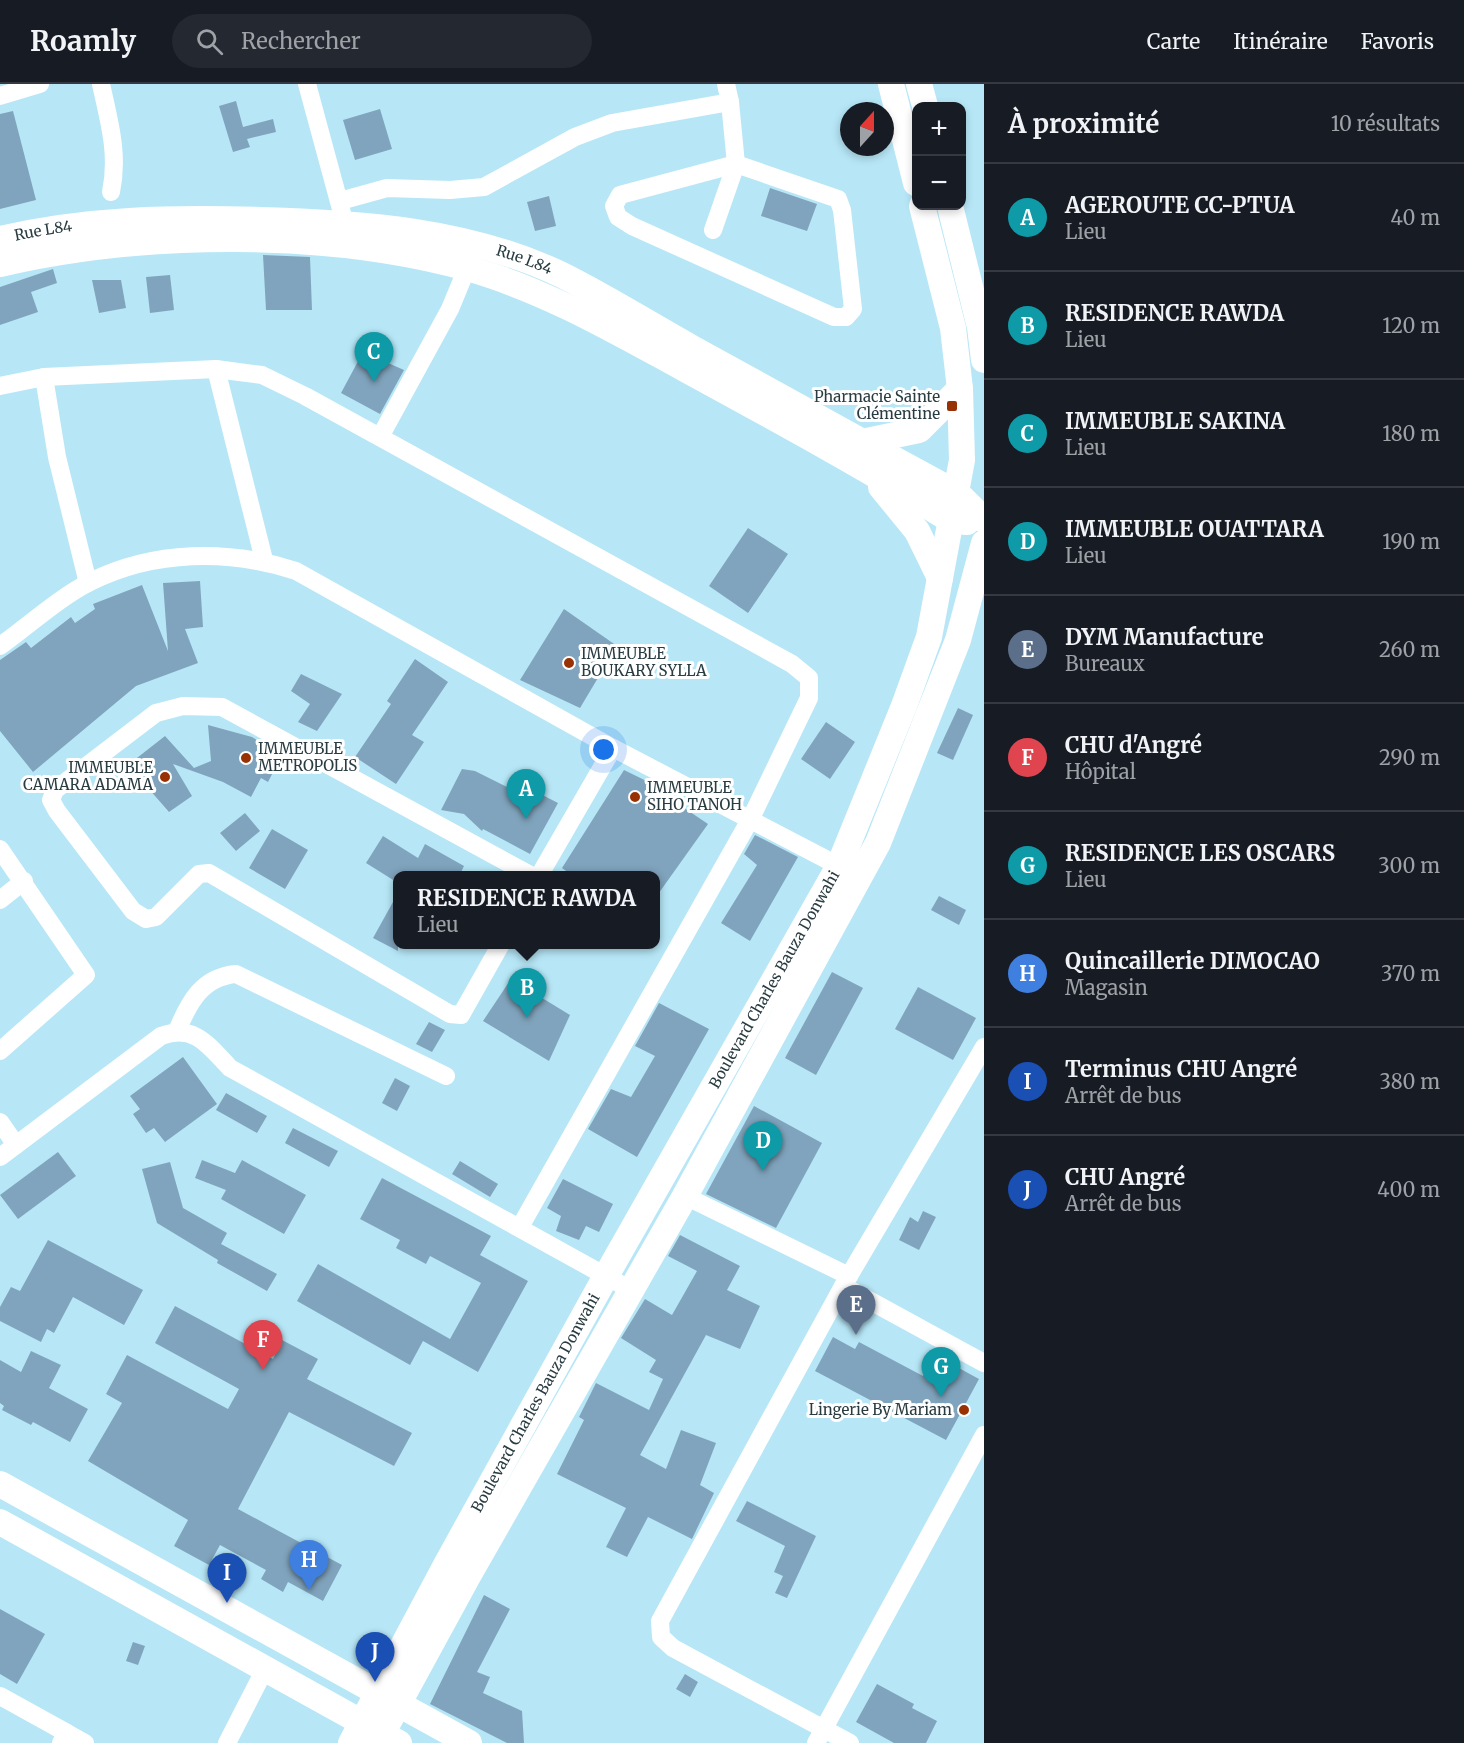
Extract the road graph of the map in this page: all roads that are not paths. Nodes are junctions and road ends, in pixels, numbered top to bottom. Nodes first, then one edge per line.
1 (40, 84) edge
2 (101, 84) edge
3 (307, 84) edge
4 (891, 84) edge
5 (919, 84) edge
6 (728, 93) edge
7 (0, 96) edge
8 (924, 102) edge
9 (736, 164) junction
10 (912, 167) edge
11 (111, 192) dead end
12 (923, 210) edge
13 (951, 210) edge
14 (342, 212) junction
15 (713, 230) dead end
16 (0, 238) edge
17 (0, 264) edge
18 (467, 268) junction
19 (984, 360) edge
20 (216, 369) junction
21 (44, 377) junction
22 (0, 386) edge
23 (960, 389) junction
24 (380, 437) junction
25 (859, 451) junction
26 (958, 494) junction
27 (952, 521) junction
28 (984, 521) edge
29 (984, 543) edge
30 (264, 560) junction
31 (940, 578) junction
32 (88, 583) junction
33 (0, 646) edge
34 (613, 748) junction
35 (751, 818) junction
36 (0, 849) edge
37 (839, 866) junction
38 (523, 871) edge
39 (542, 871) edge
40 (24, 881) junction
41 (0, 900) edge
42 (499, 949) edge
43 (177, 1030) junction
44 (984, 1047) edge
45 (0, 1051) edge
46 (446, 1076) dead end
47 (0, 1122) edge
48 (16, 1145) junction
49 (0, 1157) edge
50 (685, 1196) junction
51 (520, 1227) junction
52 (606, 1276) junction
53 (846, 1281) junction
54 (631, 1290) junction
55 (984, 1363) edge
56 (984, 1435) edge
57 (2, 1491) edge
58 (0, 1522) edge
59 (266, 1670) junction
60 (0, 1696) edge
61 (388, 1698) junction
62 (820, 1736) edge
63 (374, 1737) edge
64 (64, 1738) edge
65 (85, 1743) edge
66 (227, 1743) edge
67 (469, 1743) edge
68 (850, 1743) edge

1 - 7 street
2 - 11 street
3 - 14 street
4 - 10 main road
5 - 8 main road
6 - 9 street
6 - 14 street
9 - 9 street
9 - 15 street
12 - 23 main road, Boulevard Charles Bauza Donwahi
13 - 19 main road
14 - 16 main road, Rue L84
14 - 25 main road, Rue L84
17 - 18 main road
18 - 24 street
18 - 25 main road
20 - 21 street
20 - 24 street
20 - 30 street
21 - 22 street
21 - 32 street
23 - 25 main road
23 - 26 main road, Boulevard Charles Bauza Donwahi
24 - 35 street
25 - 26 main road, Rue L84
25 - 27 main road
25 - 31 main road
26 - 27 main road, Boulevard Charles Bauza Donwahi
26 - 28 main road, Rue L84
27 - 28 main road
27 - 31 main road, Boulevard Charles Bauza Donwahi
29 - 50 main road, Boulevard Charles Bauza Donwahi
30 - 32 street
30 - 34 street
31 - 37 main road, Boulevard Charles Bauza Donwahi
32 - 33 street
34 - 35 street
34 - 39 street
35 - 37 street
35 - 51 street
36 - 40 street
37 - 52 main road, Boulevard Charles Bauza Donwahi
38 - 42 street
40 - 41 street
40 - 45 street
43 - 46 street
43 - 48 street
43 - 51 street
44 - 53 street
47 - 48 street
48 - 49 street
50 - 53 street
50 - 54 main road, Boulevard Charles Bauza Donwahi
51 - 52 street
52 - 54 street
52 - 61 main road, Boulevard Charles Bauza Donwahi
53 - 55 street
53 - 62 street
54 - 61 main road, Boulevard Charles Bauza Donwahi
56 - 62 street
57 - 61 main road
58 - 59 main road
59 - 63 main road
59 - 66 street
60 - 64 street
61 - 63 main road
61 - 67 main road
62 - 68 street
64 - 65 street

